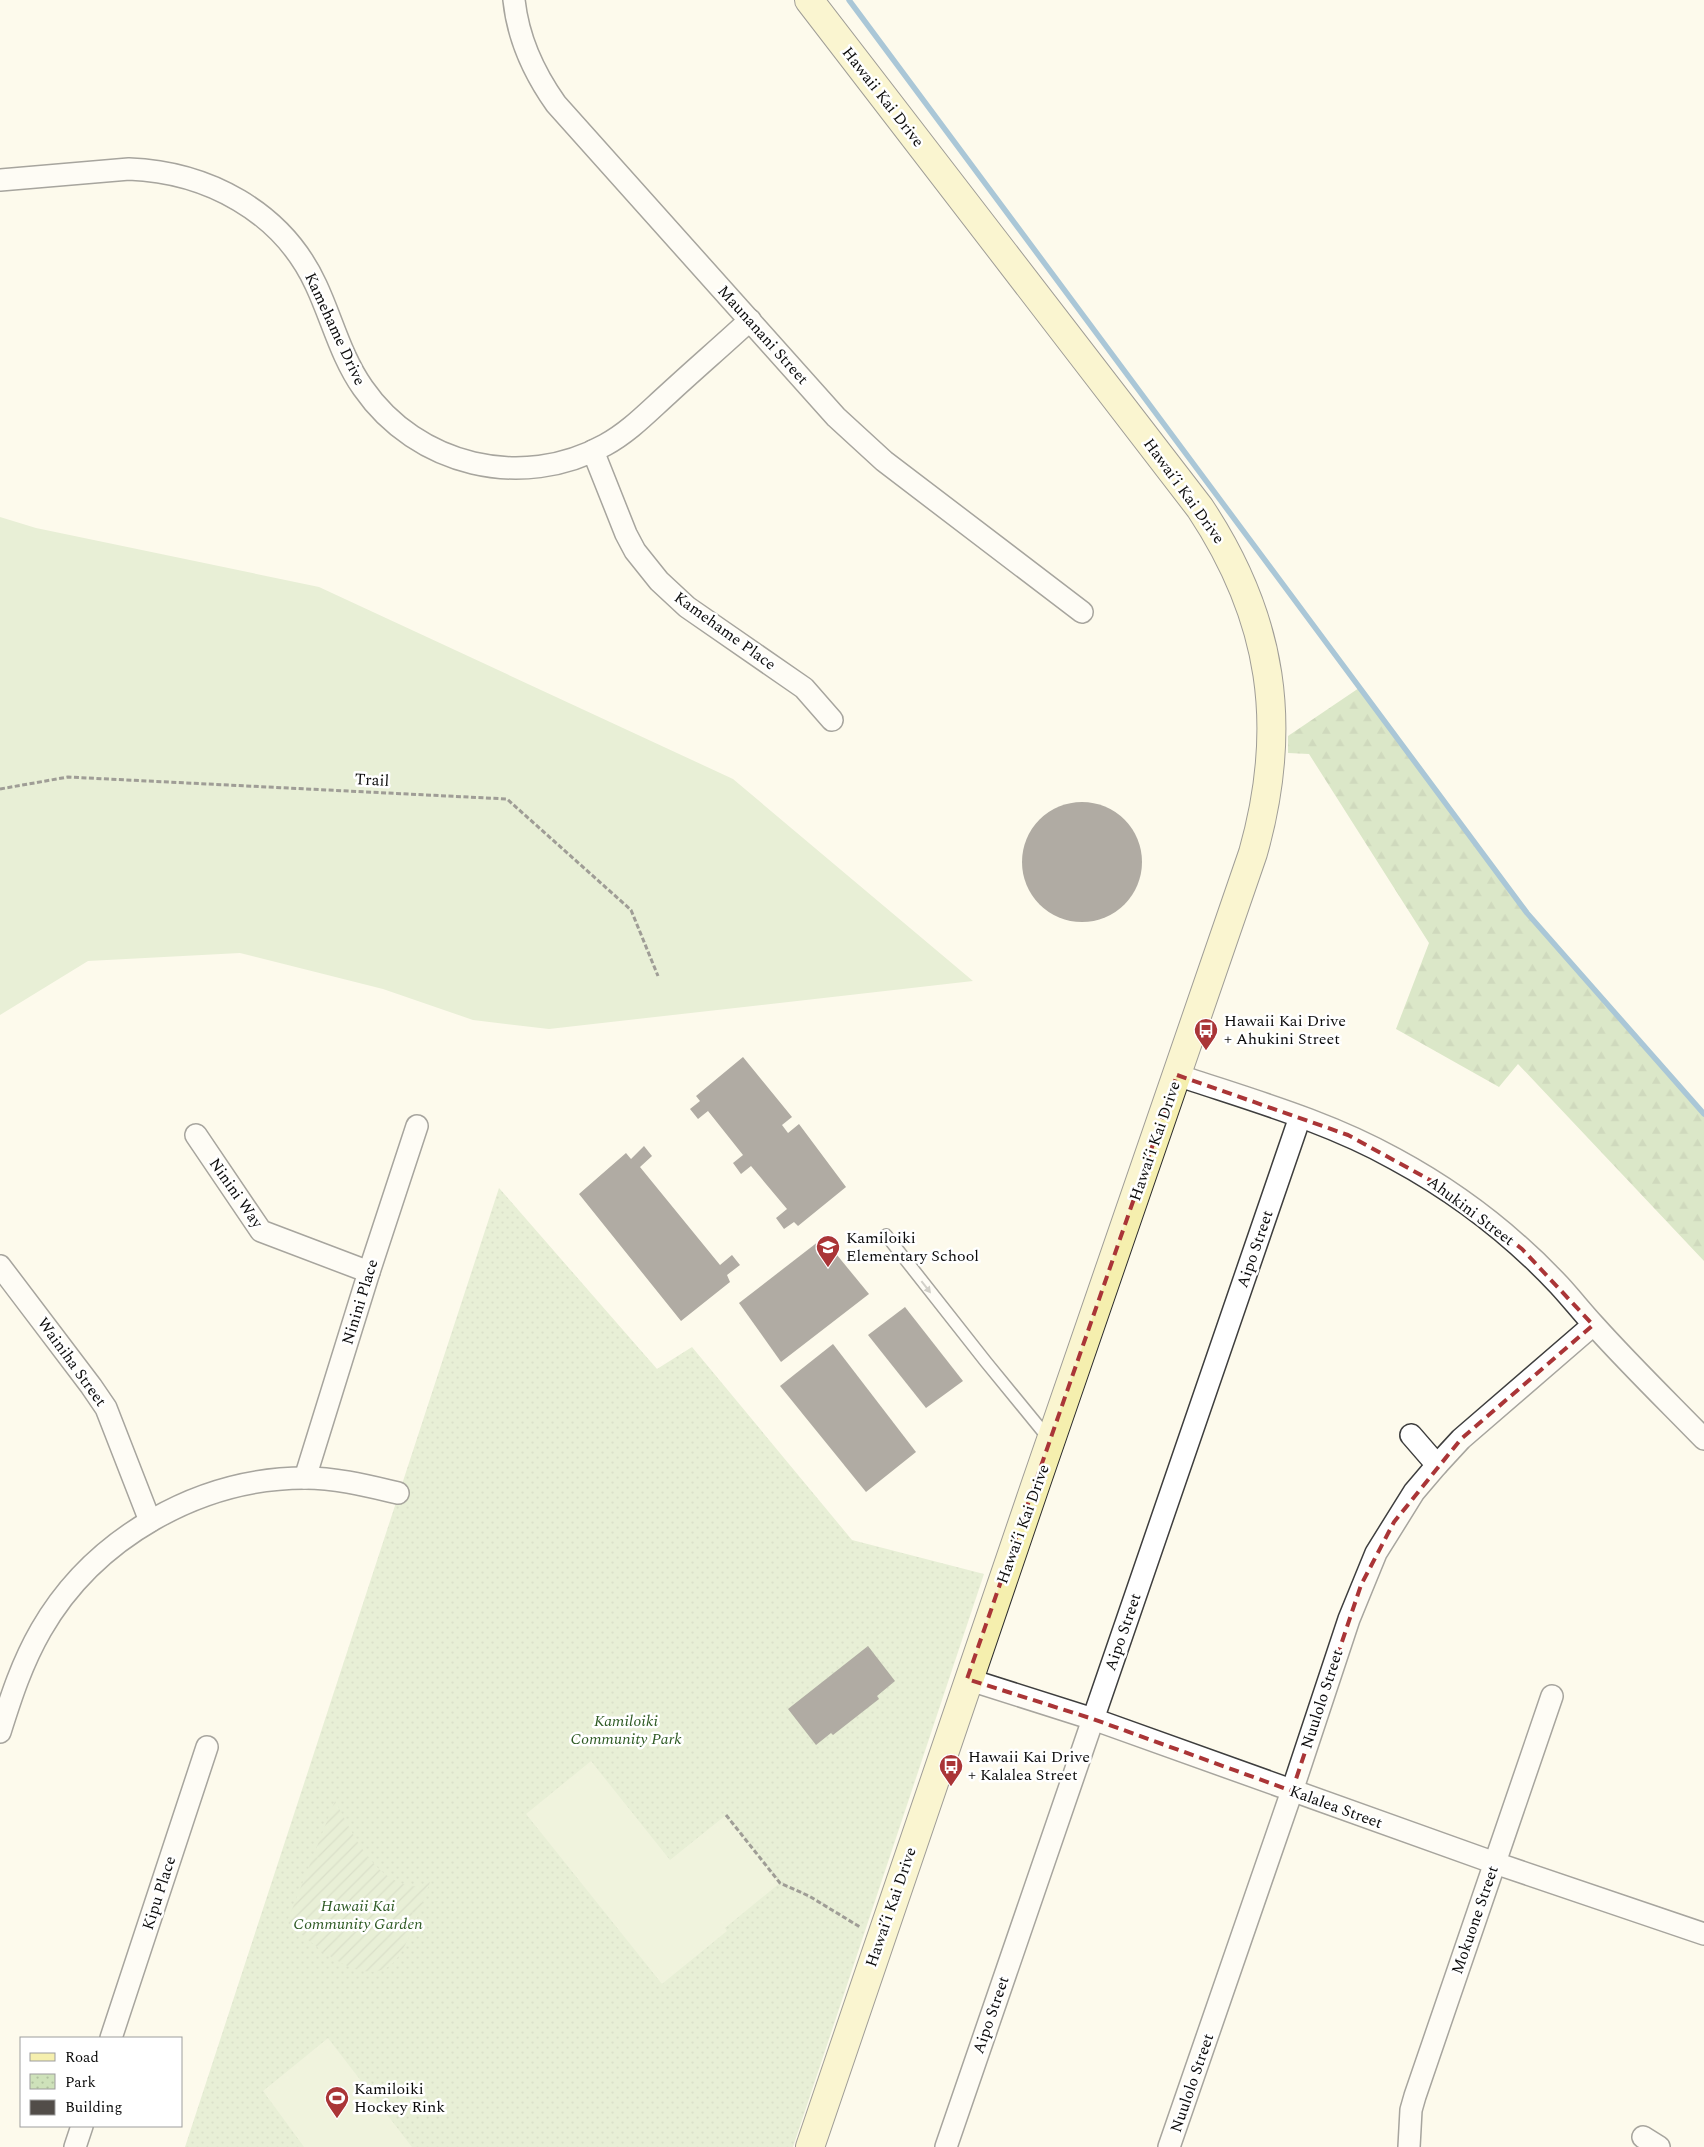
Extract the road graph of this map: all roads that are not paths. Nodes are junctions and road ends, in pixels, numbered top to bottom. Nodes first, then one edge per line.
1 (514, 0) edge
2 (809, 0) edge
3 (0, 180) edge
4 (958, 193) joint
5 (750, 320) junction
6 (593, 451) junction
7 (1082, 612) dead end
8 (832, 720) dead end
9 (1177, 1075) junction
10 (1300, 1116) junction
11 (417, 1126) dead end
12 (196, 1135) dead end
13 (886, 1235) dead end
14 (0, 1266) edge
15 (369, 1272) junction
16 (1593, 1325) junction
17 (1411, 1435) dead end
18 (1704, 1439) edge
19 (1052, 1442) junction
20 (1437, 1465) junction
21 (306, 1478) junction
22 (398, 1493) dead end
23 (150, 1522) junction
24 (967, 1680) junction
25 (1552, 1696) dead end
26 (1093, 1719) junction
27 (0, 1732) edge
28 (207, 1747) dead end
29 (1292, 1791) junction
30 (1495, 1863) junction
31 (1704, 1934) edge
32 (111, 2037) edge
33 (82, 2127) edge
34 (75, 2147) edge
35 (810, 2147) edge
36 (946, 2147) edge
37 (1169, 2147) edge
38 (1409, 2147) edge

1 - 5 street, Maunanani Street
2 - 4 main road, Hawaii Kai Drive
3 - 6 street, Kamehame Drive
4 - 9 main road, Hawai’i Kai Drive
5 - 6 street, Kamehame Drive
5 - 7 street, Maunanani Street
6 - 8 street, Kamehame Place
9 - 10 street, Ahukini Street
9 - 19 main road, Hawai’i Kai Drive
10 - 16 street, Ahukini Street
10 - 26 street, Aipo Street
11 - 15 street, Ninini Place
12 - 15 street, Ninini Way
13 -> 19 lane
14 - 23 street, Wainiha Street
15 - 21 street, Ninini Place
16 - 18 street, Ahukini Street
16 - 20 street, Nuulolo Street
17 - 20 street
19 - 24 main road, Hawai’i Kai Drive
20 - 29 street, Nuulolo Street
21 - 22 street
21 - 23 street
23 - 27 street
24 - 26 street, Kalalea Street
24 - 35 main road, Hawai’i Kai Drive
25 - 30 street, Mokuone Street
26 - 29 street, Kalalea Street
26 - 36 street, Aipo Street
28 - 32 street, Kipu Place
29 - 30 street, Kalalea Street
29 - 37 street, Nuulolo Street
30 - 31 street, Kalalea Street
30 - 38 street, Mokuone Street
33 - 34 street

